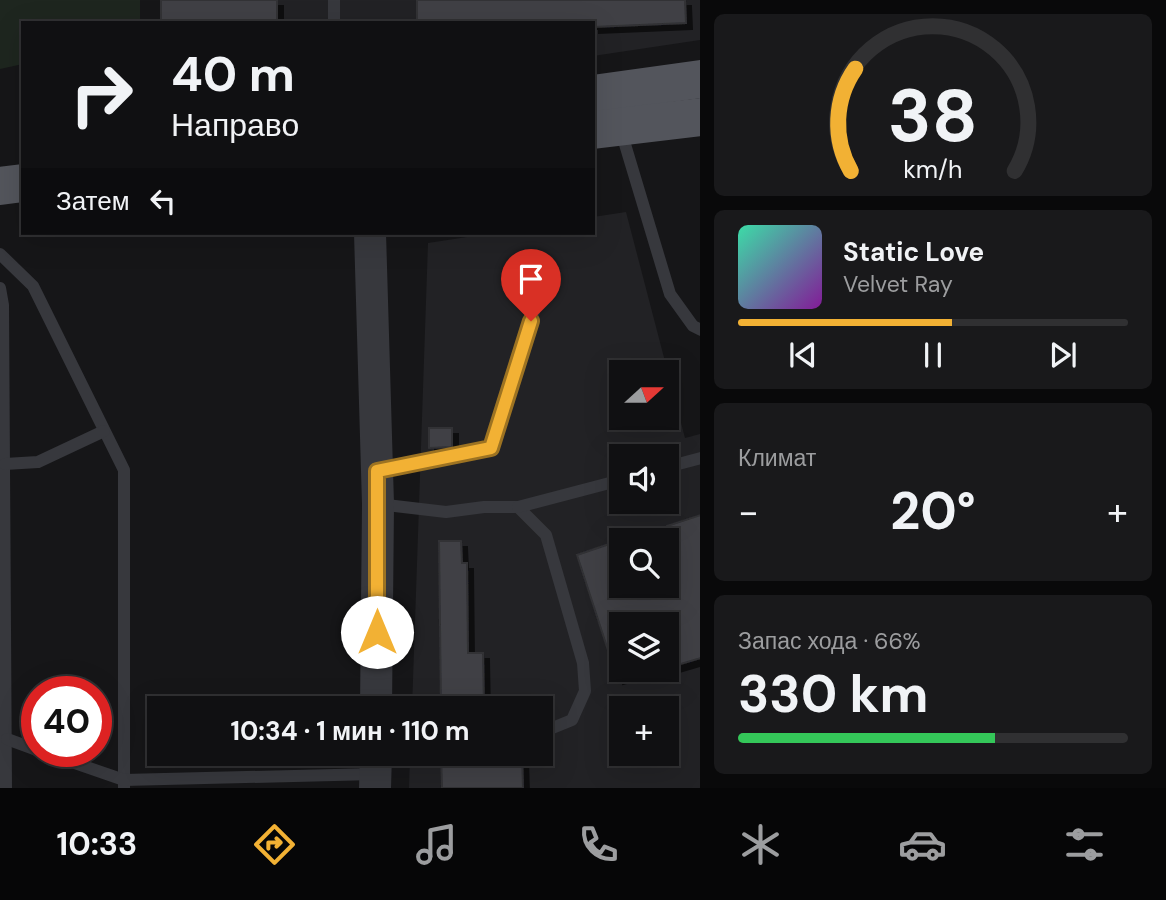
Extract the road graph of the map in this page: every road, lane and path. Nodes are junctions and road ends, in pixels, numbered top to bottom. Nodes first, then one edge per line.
1 (334, 0) edge
2 (334, 21) edge
3 (700, 79) edge
4 (595, 94) edge
5 (700, 117) edge
6 (606, 129) edge
7 (21, 183) edge
8 (0, 186) edge
9 (370, 235) edge
10 (0, 254) edge
11 (0, 288) edge
12 (539, 296) dead end
13 (700, 330) edge
14 (104, 431) junction
15 (700, 458) edge
16 (5, 464) junction
17 (679, 464) edge
18 (377, 471) junction
19 (609, 483) edge
20 (378, 504) junction
21 (518, 508) junction
22 (376, 696) edge
23 (553, 728) edge
24 (6, 739) junction
25 (21, 744) edge
26 (81, 767) edge
27 (376, 772) edge
28 (124, 784) edge
29 (6, 788) edge

1 - 2 lane
3 - 4 main road
5 - 6 main road
6 - 13 lane
7 - 8 main road
9 - 18 street
10 - 14 lane
11 - 16 lane
12 - 18 lane
14 - 16 lane
14 - 28 lane
15 - 17 lane
16 - 24 lane
18 - 20 street
19 - 21 lane
20 - 21 lane
20 - 22 street
21 - 23 lane
24 - 25 lane
24 - 29 lane
26 - 28 lane
27 - 28 lane

